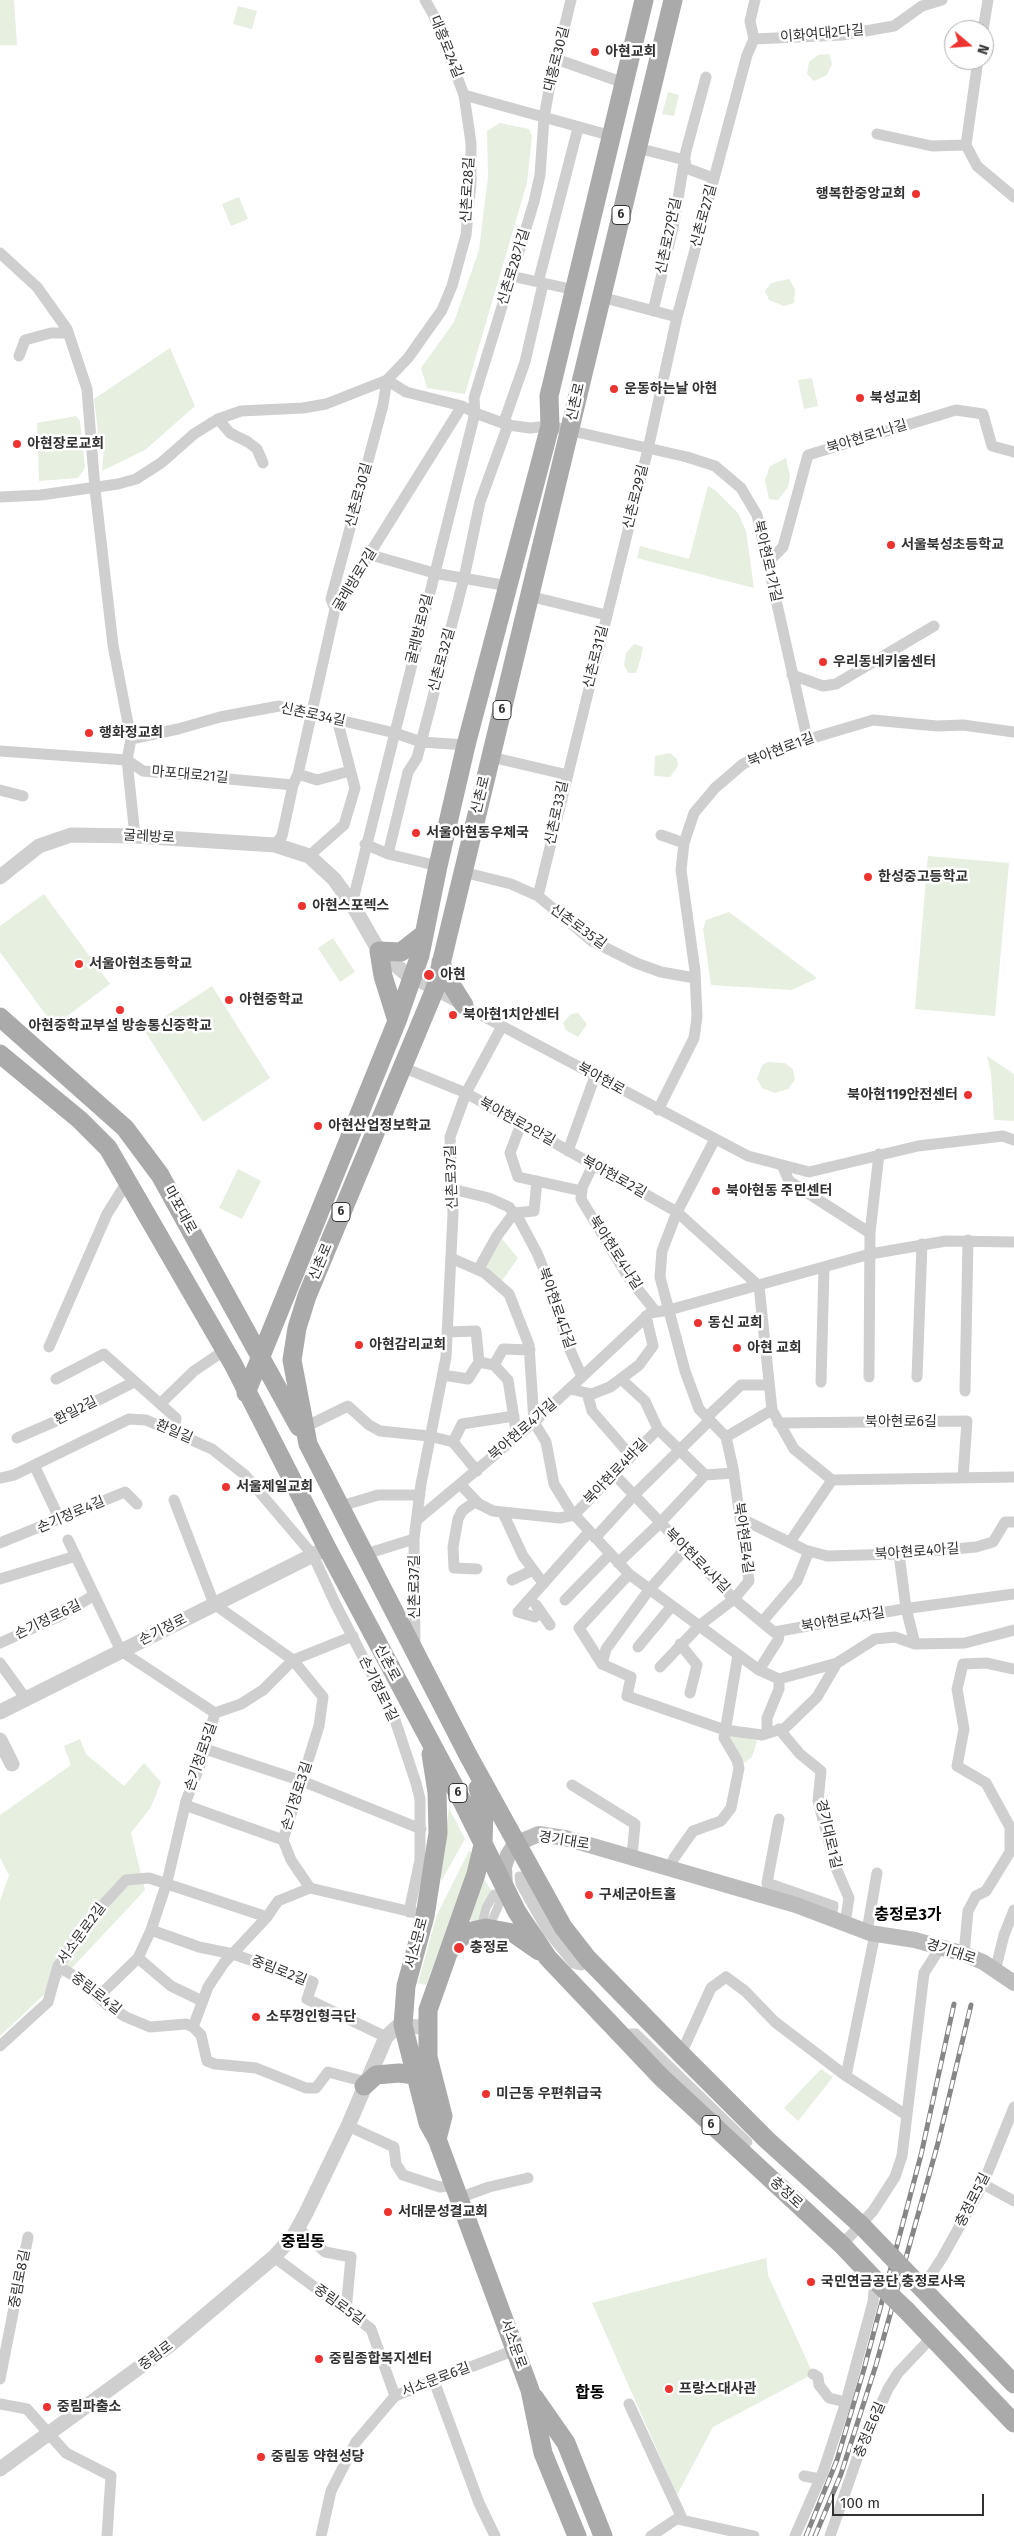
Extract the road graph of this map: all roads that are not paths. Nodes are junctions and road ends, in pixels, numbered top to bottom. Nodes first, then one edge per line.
1 (425, 0) edge
2 (571, 0) edge
3 (644, 0) edge
4 (673, 0) edge
5 (755, 0) edge
6 (942, 0) edge
7 (985, 1) edge
8 (984, 20) edge
9 (754, 39) junction
10 (556, 60) junction
11 (977, 70) edge
12 (706, 77) dead end
13 (624, 83) junction
14 (464, 95) junction
15 (544, 118) junction
16 (578, 128) junction
17 (877, 134) dead end
18 (612, 136) junction
19 (966, 145) junction
20 (637, 148) junction
21 (685, 160) junction
22 (713, 178) junction
23 (1014, 197) edge
24 (0, 253) edge
25 (511, 276) junction
26 (543, 284) junction
27 (575, 290) junction
28 (601, 297) junction
29 (653, 311) junction
30 (677, 317) junction
31 (68, 333) junction
32 (19, 356) dead end
33 (387, 380) junction
34 (462, 406) junction
35 (474, 413) junction
36 (218, 419) junction
37 (508, 425) junction
38 (550, 426) junction
39 (569, 430) junction
40 (648, 449) junction
41 (1014, 452) edge
42 (262, 464) dead end
43 (95, 489) junction
44 (0, 497) edge
45 (371, 554) junction
46 (769, 562) junction
47 (434, 573) junction
48 (464, 578) junction
49 (508, 586) junction
50 (529, 596) junction
51 (335, 609) junction
52 (606, 615) junction
53 (934, 626) dead end
54 (792, 676) junction
55 (310, 712) junction
56 (337, 719) junction
57 (1014, 732) edge
58 (395, 733) junction
59 (807, 738) junction
60 (131, 739) junction
61 (421, 742) junction
62 (466, 745) junction
63 (0, 751) edge
64 (491, 757) junction
65 (127, 760) junction
66 (350, 772) junction
67 (568, 775) junction
68 (295, 779) junction
69 (0, 790) edge
70 (23, 796) dead end
71 (661, 835) dead end
72 (135, 836) junction
73 (684, 843) junction
74 (366, 844) junction
75 (275, 845) junction
76 (388, 854) junction
77 (308, 856) junction
78 (438, 866) junction
79 (463, 872) junction
80 (1, 875) edge
81 (538, 896) junction
82 (352, 904) junction
83 (424, 934) junction
84 (379, 951) junction
85 (441, 962) junction
86 (695, 978) junction
87 (423, 983) junction
88 (460, 1002) junction
89 (0, 1017) edge
90 (423, 1017) junction
91 (397, 1022) junction
92 (502, 1026) junction
93 (0, 1054) edge
94 (402, 1067) junction
95 (595, 1076) junction
96 (466, 1093) junction
97 (658, 1110) junction
98 (521, 1124) junction
99 (715, 1139) junction
100 (1014, 1140) edge
101 (568, 1151) junction
102 (879, 1154) junction
103 (593, 1165) junction
104 (782, 1165) junction
105 (537, 1181) junction
106 (127, 1182) junction
107 (452, 1188) junction
108 (582, 1191) junction
109 (677, 1212) junction
110 (514, 1213) junction
111 (870, 1233) junction
112 (968, 1240) junction
113 (1014, 1242) edge
114 (922, 1244) junction
115 (870, 1254) junction
116 (451, 1258) junction
117 (824, 1268) junction
118 (478, 1270) junction
119 (759, 1286) junction
120 (669, 1310) junction
121 (651, 1314) junction
122 (448, 1332) junction
123 (49, 1347) dead end
124 (225, 1350) junction
125 (530, 1350) junction
126 (261, 1357) junction
127 (479, 1362) junction
128 (494, 1364) junction
129 (443, 1375) junction
130 (582, 1377) junction
131 (869, 1377) dead end
132 (917, 1377) dead end
133 (56, 1379) dead end
134 (621, 1379) junction
135 (134, 1382) junction
136 (821, 1382) dead end
137 (769, 1385) junction
138 (570, 1388) junction
139 (965, 1391) dead end
140 (246, 1393) junction
141 (587, 1393) junction
142 (160, 1404) junction
143 (772, 1410) junction
144 (514, 1416) junction
145 (708, 1419) junction
146 (534, 1422) junction
147 (778, 1423) junction
148 (658, 1429) junction
149 (174, 1432) junction
150 (307, 1435) junction
151 (429, 1436) junction
152 (517, 1436) junction
153 (726, 1436) junction
154 (17, 1438) dead end
155 (453, 1442) junction
156 (679, 1450) junction
157 (631, 1456) junction
158 (34, 1465) junction
159 (477, 1471) junction
160 (734, 1473) junction
161 (614, 1474) junction
162 (705, 1475) junction
163 (1014, 1477) edge
164 (0, 1478) edge
165 (963, 1478) junction
166 (832, 1480) junction
167 (460, 1484) junction
168 (635, 1494) junction
169 (420, 1495) junction
170 (174, 1500) dead end
171 (476, 1501) junction
172 (137, 1504) dead end
173 (341, 1506) junction
174 (503, 1513) junction
175 (574, 1515) junction
176 (740, 1518) junction
177 (418, 1519) junction
178 (60, 1520) junction
179 (1014, 1522) edge
180 (660, 1523) junction
181 (592, 1535) junction
182 (414, 1539) junction
183 (68, 1540) dead end
184 (790, 1542) junction
185 (0, 1543) edge
186 (685, 1549) junction
187 (809, 1551) junction
188 (320, 1552) junction
189 (366, 1554) junction
190 (610, 1554) junction
191 (899, 1554) junction
192 (76, 1556) junction
193 (618, 1563) junction
194 (477, 1570) dead end
195 (533, 1570) junction
196 (628, 1574) junction
197 (0, 1579) edge
198 (512, 1580) dead end
199 (543, 1583) junction
200 (649, 1590) junction
201 (1014, 1594) edge
202 (94, 1595) junction
203 (530, 1598) junction
204 (734, 1598) junction
205 (565, 1600) dead end
206 (214, 1604) junction
207 (671, 1607) junction
208 (906, 1608) junction
209 (540, 1611) junction
210 (762, 1622) junction
211 (550, 1625) dead end
212 (700, 1625) junction
213 (1014, 1630) edge
214 (780, 1631) junction
215 (353, 1636) junction
216 (0, 1643) edge
217 (680, 1644) junction
218 (915, 1644) junction
219 (415, 1648) junction
220 (638, 1648) dead end
221 (121, 1651) junction
222 (738, 1654) junction
223 (293, 1660) junction
224 (0, 1663) edge
225 (837, 1663) junction
226 (602, 1664) junction
227 (660, 1667) dead end
228 (1014, 1669) edge
229 (759, 1670) junction
230 (779, 1679) junction
231 (690, 1692) dead end
232 (26, 1699) junction
233 (0, 1712) edge
234 (215, 1713) junction
235 (779, 1729) junction
236 (725, 1730) junction
237 (767, 1733) junction
238 (0, 1740) edge
239 (430, 1742) junction
240 (205, 1749) junction
241 (469, 1758) junction
242 (12, 1764) dead end
243 (302, 1781) junction
244 (572, 1785) dead end
245 (185, 1805) junction
246 (779, 1819) dead end
247 (421, 1829) junction
248 (282, 1840) junction
249 (516, 1844) junction
250 (483, 1845) junction
251 (632, 1856) junction
252 (670, 1868) junction
253 (877, 1873) dead end
254 (523, 1876) joint
255 (166, 1882) junction
256 (310, 1888) junction
257 (500, 1892) junction
258 (1014, 1910) edge
259 (417, 1914) junction
260 (268, 1917) junction
261 (838, 1921) junction
262 (151, 1930) junction
263 (871, 1932) junction
264 (940, 1948) junction
265 (234, 1954) junction
266 (964, 1954) junction
267 (138, 1958) junction
268 (548, 1958) junction
269 (58, 1966) junction
270 (442, 1966) junction
271 (995, 1971) junction
272 (1014, 1983) edge
273 (98, 1996) junction
274 (202, 2001) junction
275 (403, 2025) junction
276 (193, 2027) junction
277 (427, 2027) junction
278 (386, 2037) junction
279 (0, 2046) edge
280 (682, 2054) junction
281 (415, 2076) junction
282 (846, 2076) junction
283 (365, 2084) junction
284 (1014, 2107) edge
285 (906, 2115) junction
286 (348, 2126) junction
287 (437, 2139) junction
288 (748, 2141) joint
289 (528, 2178) dead end
290 (983, 2184) junction
291 (457, 2191) junction
292 (1014, 2201) edge
293 (861, 2224) junction
294 (298, 2228) junction
295 (28, 2237) dead end
296 (842, 2245) junction
297 (274, 2257) junction
298 (878, 2283) junction
299 (918, 2283) junction
300 (346, 2311) junction
301 (932, 2337) junction
302 (515, 2350) junction
303 (813, 2374) dead end
304 (0, 2379) edge
305 (1013, 2380) edge
306 (434, 2381) junction
307 (530, 2390) junction
308 (395, 2396) junction
309 (846, 2402) junction
310 (0, 2404) edge
311 (629, 2404) dead end
312 (1014, 2423) edge
313 (50, 2433) junction
314 (0, 2469) edge
315 (804, 2476) dead end
316 (820, 2479) junction
317 (677, 2519) junction
318 (106, 2536) edge
319 (321, 2536) edge
320 (495, 2536) edge
321 (577, 2536) edge
322 (603, 2536) edge
323 (650, 2536) edge
324 (754, 2536) edge
325 (795, 2536) edge
326 (830, 2536) edge

1 - 14 street, 대흥로24길
2 - 10 street, 대흥로30길
3 - 13 main road, 신촌로 / 6
4 - 20 main road, 신촌로 / 6
5 - 9 street
6 - 9 street, 이화여대2다길
7 - 8 street
9 - 22 street, 신촌로27길
10 - 13 street
10 - 15 street, 대흥로30길
11 - 19 street
12 - 21 street, 신촌로27안길
13 - 18 main road, 신촌로 / 6
14 - 15 street
14 - 33 street, 신촌로28길
15 - 16 street
15 - 25 street, 신촌로28가길
16 - 18 street
16 - 26 street
17 - 19 street
18 - 27 main road, 신촌로 / 6
19 - 23 street
20 - 21 street
20 - 28 main road, 신촌로 / 6
21 - 22 street
21 - 29 street, 신촌로27안길
22 - 30 street, 신촌로27길
24 - 31 street
25 - 26 street
25 - 35 street, 신촌로28가길
26 - 27 street
26 - 37 street
27 - 38 main road, 신촌로 / 6
28 - 29 street
28 - 39 main road, 신촌로 / 6
29 - 30 street
30 - 40 street, 신촌로27길
31 - 32 street
31 - 43 street
33 - 34 street
33 - 36 street
33 - 51 street, 신촌로30길
34 - 35 street
34 - 45 street, 굴레방로7길
35 - 37 street
35 - 47 street, 굴레방로9길
36 - 42 street
36 - 43 street
37 - 38 street
37 - 48 street
38 - 39 street, 신촌로29길
38 - 49 main road, 신촌로 / 6
39 - 40 street, 신촌로29길
39 - 50 main road, 신촌로 / 6
40 - 46 street, 북아현로1가길
40 - 52 street, 신촌로29길
41 - 46 street, 북아현로1나길
43 - 44 street
43 - 60 street
45 - 47 street
45 - 51 street, 굴레방로7길
46 - 54 street, 북아현로1가길
47 - 48 street
47 - 58 street, 굴레방로9길
48 - 49 street
48 - 61 street, 신촌로32길
49 - 62 main road, 신촌로 / 6
50 - 52 street, 신촌로31길
50 - 64 main road, 신촌로 / 6
51 - 55 street, 굴레방로7길
52 - 67 street, 신촌로31길
53 - 54 street
54 - 59 street, 북아현로1가길
55 - 56 street, 신촌로34길
55 - 60 street, 신촌로34길
55 - 68 street, 굴레방로7길
56 - 58 street, 신촌로34길
56 - 66 street
57 - 59 street, 북아현로1길
58 - 61 street, 신촌로34길
58 - 74 street, 굴레방로9길
59 - 73 street, 북아현로1길
60 - 65 street
61 - 62 street, 신촌로34길
61 - 76 street
62 - 78 main road, 신촌로 / 6
63 - 65 street, 마포대로21길
64 - 67 street, 신촌로33길
64 - 79 main road, 신촌로 / 6
65 - 68 street, 마포대로21길
65 - 72 street
66 - 68 street
66 - 77 street
67 - 81 street, 신촌로33길
68 - 75 street, 굴레방로7길
69 - 70 street
71 - 73 street
72 - 75 street, 굴레방로
72 - 80 street, 굴레방로
73 - 86 street, 북아현로1길
74 - 76 street
74 - 82 street, 굴레방로9길
75 - 77 street, 굴레방로
76 - 78 street
77 - 82 street, 굴레방로
78 - 83 main road, 신촌로 / 6
79 - 81 street, 신촌로35길
79 - 85 main road, 신촌로 / 6
81 - 86 street, 신촌로35길
82 - 84 street, 굴레방로
83 - 84 main road
83 - 87 main road, 신촌로 / 6
84 - 87 street, 굴레방로
84 - 91 main road
85 - 87 main road, 신촌로 / 6
85 - 88 main road
86 - 97 street, 북아현로1길
87 - 88 street, 북아현로
87 - 90 main road, 신촌로 / 6
87 - 91 main road, 신촌로 / 6
88 - 90 main road
88 - 92 street, 북아현로
89 - 126 main road, 마포대로
90 - 94 main road, 신촌로 / 6
91 - 126 main road, 신촌로 / 6
92 - 95 street, 북아현로
92 - 96 street, 신촌로37길
93 - 106 main road
94 - 96 street
94 - 150 main road, 신촌로 / 6
95 - 97 street, 북아현로
95 - 101 street, 북아현로2길
96 - 98 street, 북아현로2안길
96 - 107 street, 신촌로37길
97 - 99 street, 북아현로
98 - 101 street, 북아현로2안길
98 - 105 street
99 - 104 street, 북아현로
99 - 109 street
100 - 102 street, 북아현로
101 - 103 street, 북아현로2길
102 - 104 street, 북아현로
102 - 111 street
103 - 108 street
103 - 109 street, 북아현로2길
104 - 111 street
105 - 108 street
105 - 110 street
106 - 123 street
106 - 124 main road
107 - 110 street, 북아현로4다길
107 - 116 street, 신촌로37길
108 - 121 street, 북아현로4나길
109 - 119 street
109 - 120 street
110 - 118 street
110 - 130 street, 북아현로4다길
111 - 115 street
112 - 113 street
112 - 114 street
112 - 139 street
114 - 115 street
114 - 132 street
115 - 117 street
115 - 131 street
116 - 118 street
116 - 122 street, 신촌로37길
117 - 119 street
117 - 136 street
118 - 125 street
119 - 120 street
119 - 137 street
120 - 121 street
120 - 145 street
121 - 130 street, 북아현로4가길
121 - 134 street
122 - 127 street
122 - 129 street, 신촌로37길
124 - 140 main road
124 - 142 street
125 - 128 street
125 - 146 street
126 - 140 main road, 신촌로 / 6
126 - 150 main road, 마포대로
127 - 128 street
127 - 129 street
128 - 144 street
129 - 151 street, 신촌로37길
130 - 138 street, 북아현로4가길
133 - 135 street
134 - 141 street
134 - 148 street, 북아현로4바길
135 - 142 street
135 - 154 street, 환일2길
137 - 143 street
137 - 145 street
138 - 141 street, 북아현로4가길
138 - 146 street, 북아현로4가길
140 - 188 main road, 신촌로 / 6
141 - 157 street
142 - 149 street
143 - 147 street
143 - 153 street
144 - 152 street
144 - 155 street
145 - 153 street
145 - 156 street
146 - 152 street, 북아현로4가길
146 - 175 street
147 - 165 street, 북아현로6길
147 - 166 street
148 - 156 street, 북아현로4바길
148 - 157 street, 북아현로4바길
149 - 158 street, 환일길
149 - 188 street, 환일길
150 - 151 street
150 - 173 main road, 신촌로 / 6
151 - 155 street
151 - 169 street, 신촌로37길
152 - 159 street, 북아현로4가길
153 - 160 street, 북아현로4길
155 - 159 street, 북아현로4가길
156 - 162 street, 북아현로4바길
156 - 168 street
157 - 161 street, 북아현로4바길
158 - 164 street, 환일길
158 - 178 street
159 - 167 street, 북아현로4가길
160 - 162 street
160 - 176 street, 북아현로4길
161 - 168 street, 북아현로4사길
161 - 175 street, 북아현로4바길
162 - 180 street, 북아현로4사길
163 - 165 street
165 - 166 street
166 - 184 street
167 - 171 street
167 - 177 street, 북아현로4가길
168 - 180 street, 북아현로4사길
168 - 181 street
169 - 173 street
169 - 177 street, 신촌로37길
170 - 206 street
171 - 174 street
171 - 194 street
172 - 178 street, 손기정로4길
173 - 189 main road, 신촌로 / 6
174 - 175 street
174 - 195 street
175 - 181 street
176 - 184 street, 북아현로4아길
176 - 204 street, 북아현로4길
177 - 182 street, 신촌로37길
178 - 185 street, 손기정로4길
179 - 191 street, 북아현로4아길
180 - 186 street, 북아현로4사길
180 - 193 street
181 - 190 street
181 - 199 street
182 - 189 street
182 - 219 street, 신촌로37길
183 - 192 street, 손기정로6길
184 - 187 street, 북아현로4아길
186 - 200 street
186 - 204 street, 북아현로4사길
187 - 191 street, 북아현로4아길
187 - 210 street
188 - 206 street, 손기정로
188 - 215 street, 손기정로1길
188 - 239 main road, 신촌로 / 6
189 - 219 main road, 신촌로 / 6
190 - 193 street
190 - 205 street
191 - 208 street
192 - 197 street
192 - 202 street, 손기정로6길
193 - 196 street
195 - 198 street
195 - 199 street
196 - 200 street
196 - 226 street
199 - 203 street
200 - 207 street
200 - 226 street
201 - 208 street, 북아현로4자길
202 - 216 street, 손기정로6길
202 - 221 street, 손기정로6길
203 - 209 street
203 - 209 street
204 - 210 street
204 - 212 street, 북아현로4길
206 - 221 street, 손기정로
206 - 223 street, 손기정로3길
207 - 212 street
207 - 220 street
208 - 214 street, 북아현로4자길
208 - 218 street
209 - 211 street
210 - 214 street
212 - 217 street, 북아현로4길
212 - 222 street
213 - 218 street
214 - 229 street
215 - 223 street
215 - 247 street, 손기정로1길
217 - 227 street, 북아현로4길
217 - 231 street
218 - 225 street
219 - 241 main road, 신촌로 / 6
221 - 232 street, 손기정로
221 - 234 street, 손기정로5길
222 - 229 street
222 - 236 street
223 - 234 street
223 - 243 street, 손기정로3길
224 - 232 street
225 - 230 street
225 - 235 street
226 - 236 street
228 - 266 street
229 - 230 street
230 - 237 street
232 - 233 street, 손기정로
234 - 240 street, 손기정로5길
235 - 237 street
235 - 261 street, 경기대로1길
236 - 237 street
236 - 252 street
238 - 242 street
239 - 250 main road, 신촌로 / 6
239 - 259 main road, 서소문로
240 - 243 street
240 - 245 street, 손기정로5길
241 - 249 main road, 충정로 / 6
241 - 250 main road
243 - 247 street
243 - 248 street, 손기정로3길
244 - 251 street
245 - 248 street, 손기정로3길
245 - 255 street, 손기정로5길
246 - 261 street
247 - 259 street, 손기정로1길
248 - 256 street
249 - 251 main road, 경기대로
249 - 257 main road
249 - 280 main road, 충정로 / 6
250 - 257 main road, 충정로 / 6
250 - 270 main road
251 - 252 main road, 경기대로
252 - 261 main road, 경기대로
253 - 263 street
254 - 254 street
255 - 260 street, 서소문로2길
255 - 262 street
255 - 269 street, 서소문로2길
256 - 259 street
256 - 260 street
257 - 268 main road, 충정로 / 6
258 - 271 street
259 - 275 main road, 서소문로
260 - 265 street, 중림로2길
261 - 263 main road, 경기대로
262 - 265 street, 중림로2길
262 - 267 street
263 - 264 main road, 경기대로
263 - 282 street
264 - 266 main road, 경기대로
264 - 285 street
265 - 274 street, 중림로2길
265 - 278 street, 중림로2길
266 - 271 main road, 경기대로
267 - 273 street
267 - 274 street
268 - 270 main road
268 - 296 main road, 충정로 / 6
269 - 273 street, 중림로4길
269 - 279 street, 서소문로2길
270 - 277 main road
271 - 272 main road, 경기대로
273 - 276 street, 중림로4길
274 - 276 street, 중림로2길
275 - 277 street
275 - 278 street
275 - 281 main road, 서소문로
276 - 283 street
277 - 287 main road
278 - 283 street, 중림로
280 - 282 street
280 - 293 main road, 충정로 / 6
281 - 283 main road
281 - 287 main road, 서소문로
282 - 285 street
283 - 286 street, 중림로
284 - 290 street, 충정로5길
285 - 293 street
286 - 291 street
286 - 294 street, 중림로
287 - 291 main road, 서소문로
288 - 288 street
289 - 291 street
290 - 292 street
290 - 299 street, 충정로5길
291 - 302 main road, 서소문로
293 - 296 street
293 - 299 main road, 충정로 / 6, bridge
294 - 297 street, 중림로
294 - 300 street
295 - 304 street, 중림로8길
296 - 298 main road, 충정로 / 6
297 - 300 street, 중림로5길
297 - 313 street, 중림로
298 - 301 main road, 충정로 / 6, bridge
298 - 309 street
299 - 305 main road, 충정로 / 6
300 - 308 street, 중림로5길
301 - 312 main road, 충정로 / 6
301 - 326 street, 충정로6길
302 - 306 street, 서소문로6길
302 - 307 main road, 서소문로
303 - 309 street
306 - 308 street, 서소문로6길
306 - 320 street
307 - 321 main road, 서소문로
307 - 322 main road, 서소문로
308 - 319 street, 서소문로6길
309 - 316 street
310 - 313 street
311 - 317 street
313 - 314 street, 중림로
313 - 318 street
315 - 316 street
316 - 325 street
317 - 323 street
317 - 324 street

